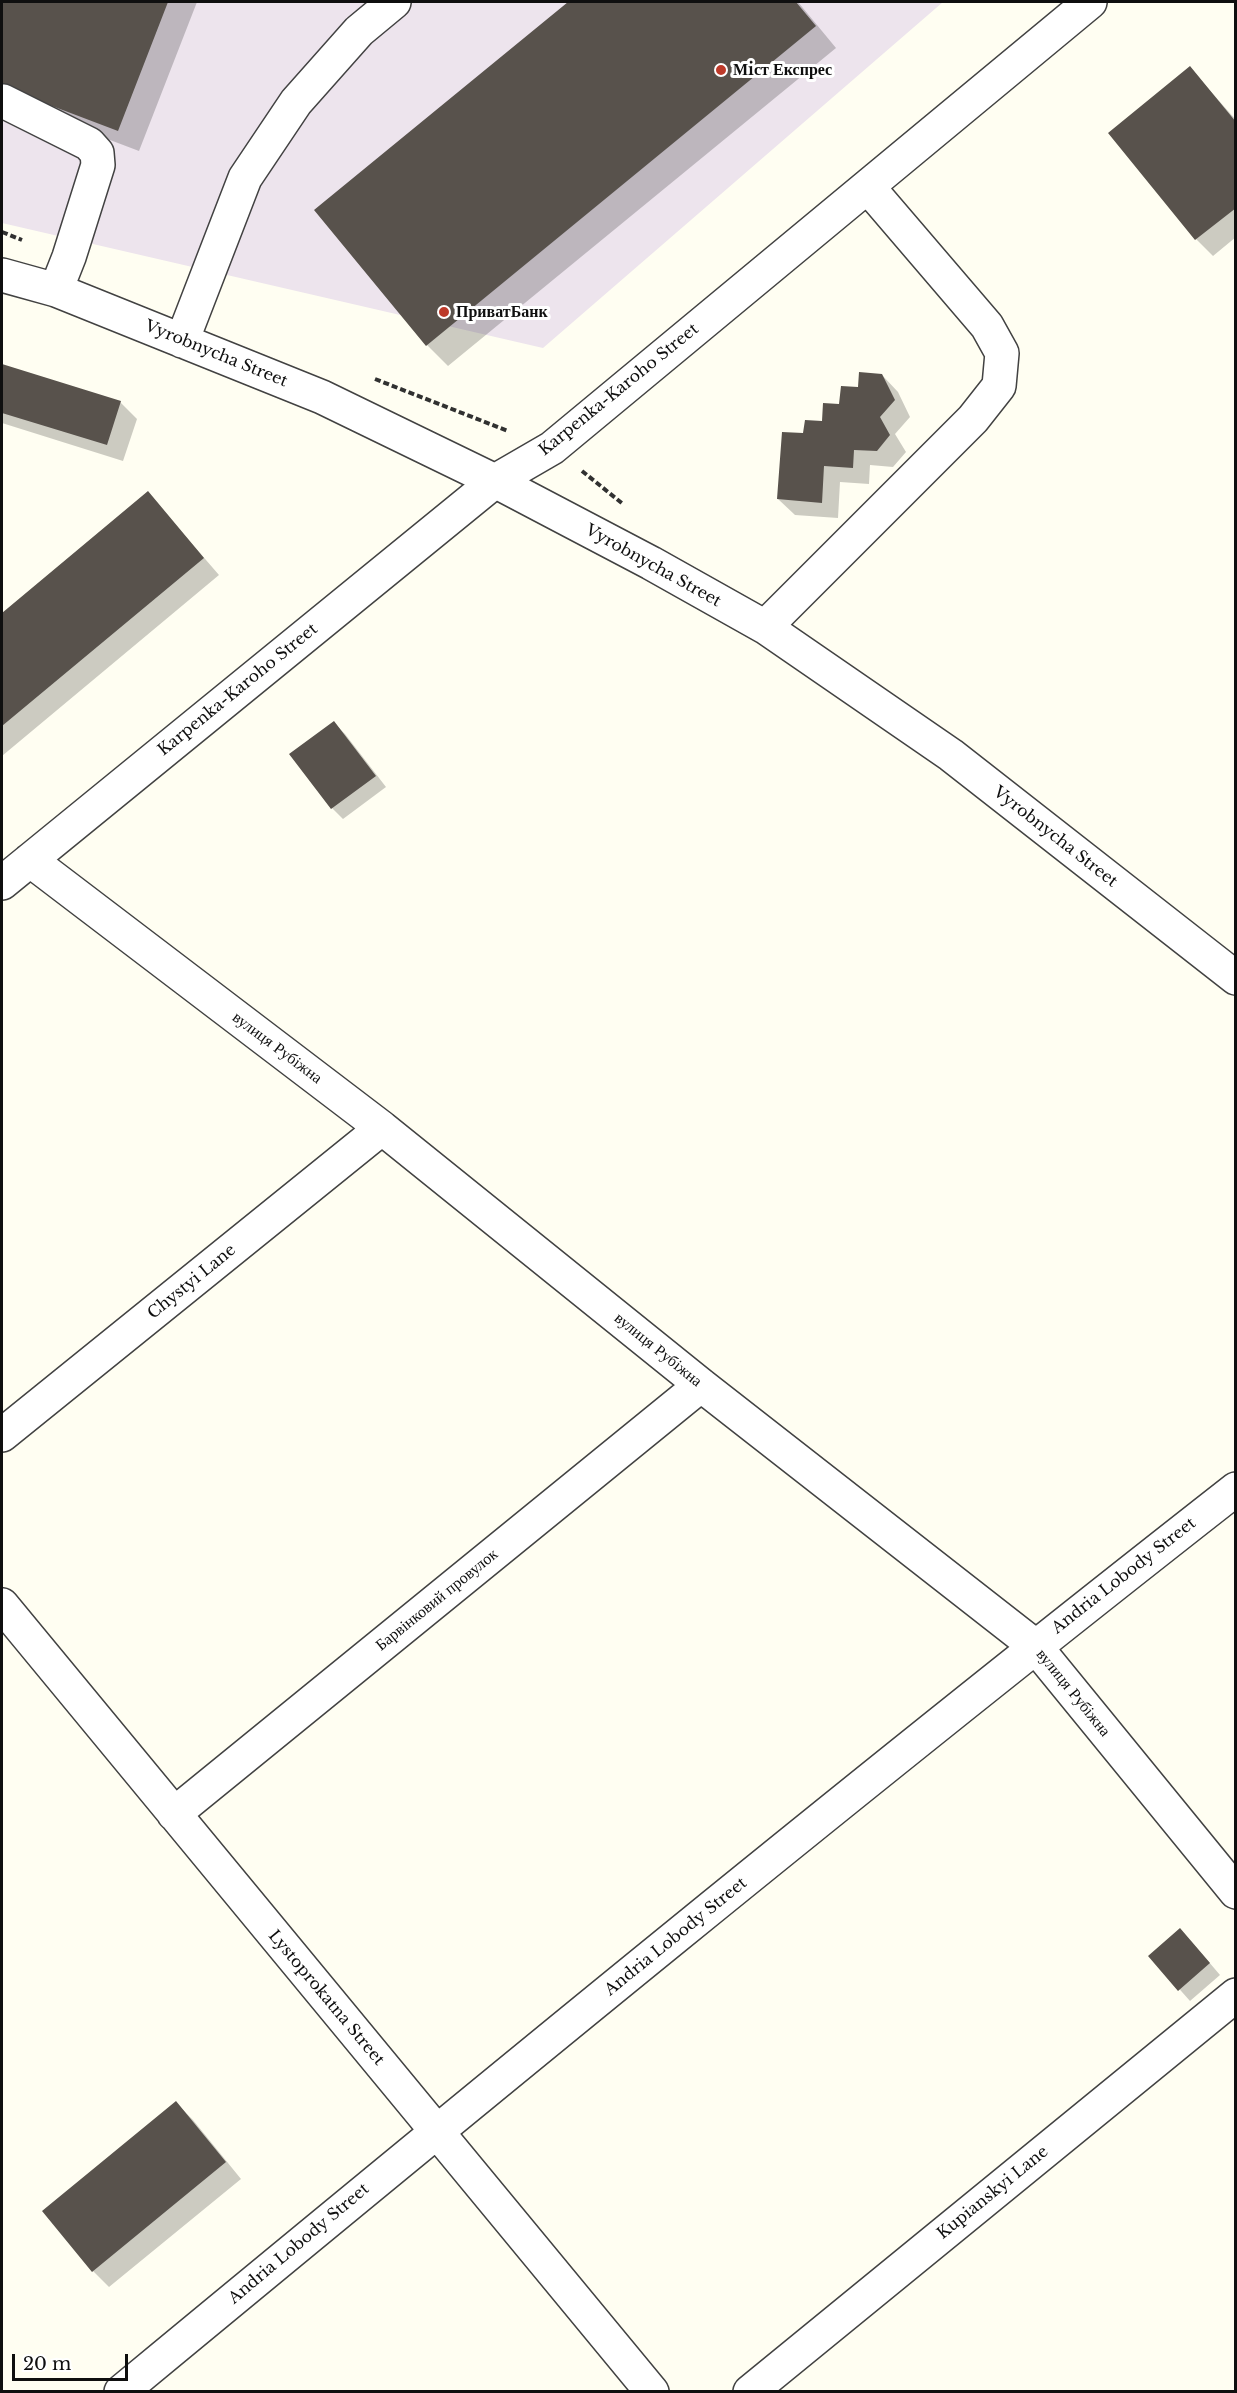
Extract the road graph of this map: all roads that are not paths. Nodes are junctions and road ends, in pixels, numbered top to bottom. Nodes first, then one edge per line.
1 (394, 2) edge
2 (1090, 2) edge
3 (3, 101) edge
4 (868, 187) junction
5 (2, 275) edge
6 (56, 290) junction
7 (182, 341) junction
8 (495, 481) junction
9 (765, 627) junction
10 (30, 860) junction
11 (2, 883) edge
12 (1236, 978) edge
13 (382, 1128) junction
14 (701, 1385) junction
15 (2, 1435) edge
16 (1236, 1489) edge
17 (2, 1605) edge
18 (1035, 1646) junction
19 (174, 1814) junction
20 (1236, 1893) edge
21 (1236, 1995) edge
22 (436, 2131) junction
23 (121, 2391) edge
24 (652, 2391) edge
25 (750, 2391) edge

1 - 7 street
2 - 4 street, Karpenka-Karoho Street
3 - 6 street
4 - 8 street, Karpenka-Karoho Street
4 - 9 street
5 - 6 street, Vyrobnycha Street
6 - 7 street, Vyrobnycha Street
7 - 8 street, Vyrobnycha Street
8 - 9 street, Vyrobnycha Street
8 - 10 street, Karpenka-Karoho Street
9 - 12 street, Vyrobnycha Street
10 - 11 street, Karpenka-Karoho Street
10 - 13 street, вулиця Рубіжна
13 - 14 street, вулиця Рубіжна
13 - 15 street, Chystyi Lane
14 - 18 street, вулиця Рубіжна
14 - 19 street, Барвінковий провулок
16 - 18 street, Andria Lobody Street
17 - 19 street, Lystoprokatna Street
18 - 20 street, вулиця Рубіжна
18 - 22 street, Andria Lobody Street
19 - 22 street, Lystoprokatna Street
21 - 25 street, Kupianskyi Lane
22 - 23 street, Andria Lobody Street
22 - 24 street, Lystoprokatna Street

